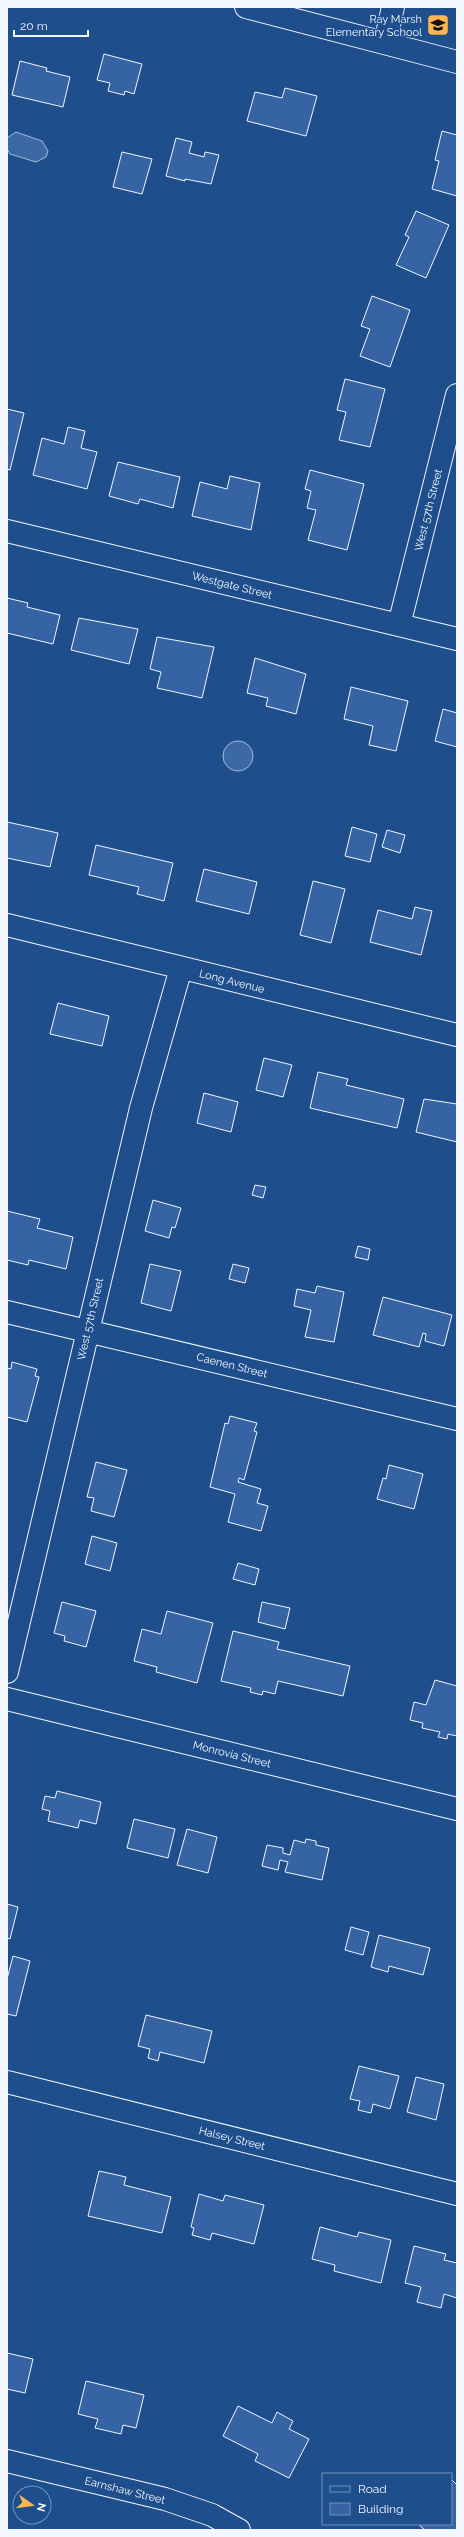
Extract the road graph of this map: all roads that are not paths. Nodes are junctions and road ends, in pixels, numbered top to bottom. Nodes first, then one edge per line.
1 (246, 7) edge
2 (393, 7) edge
3 (385, 43) junction
4 (457, 62) edge
5 (457, 395) edge
6 (7, 531) edge
7 (399, 625) junction
8 (457, 639) edge
9 (7, 925) edge
10 (181, 968) junction
11 (457, 1035) edge
12 (7, 1312) edge
13 (86, 1331) junction
14 (457, 1419) edge
15 (7, 1672) edge
16 (7, 1699) edge
17 (457, 1809) edge
18 (7, 2082) edge
19 (457, 2194) edge
20 (7, 2461) edge
21 (239, 2530) edge

1 - 3 street
2 - 3 street
3 - 4 street
5 - 7 street, West 57th Street
6 - 7 street, Westgate Street
7 - 8 street, Westgate Street
9 - 10 street, Long Avenue
10 - 11 street, Long Avenue
10 - 13 street, West 57th Street
12 - 13 street, Caenen Street
13 - 14 street, Caenen Street
13 - 15 street, West 57th Street
16 - 17 street, Monrovia Street
18 - 19 street, Halsey Street
20 - 21 street, Earnshaw Street

